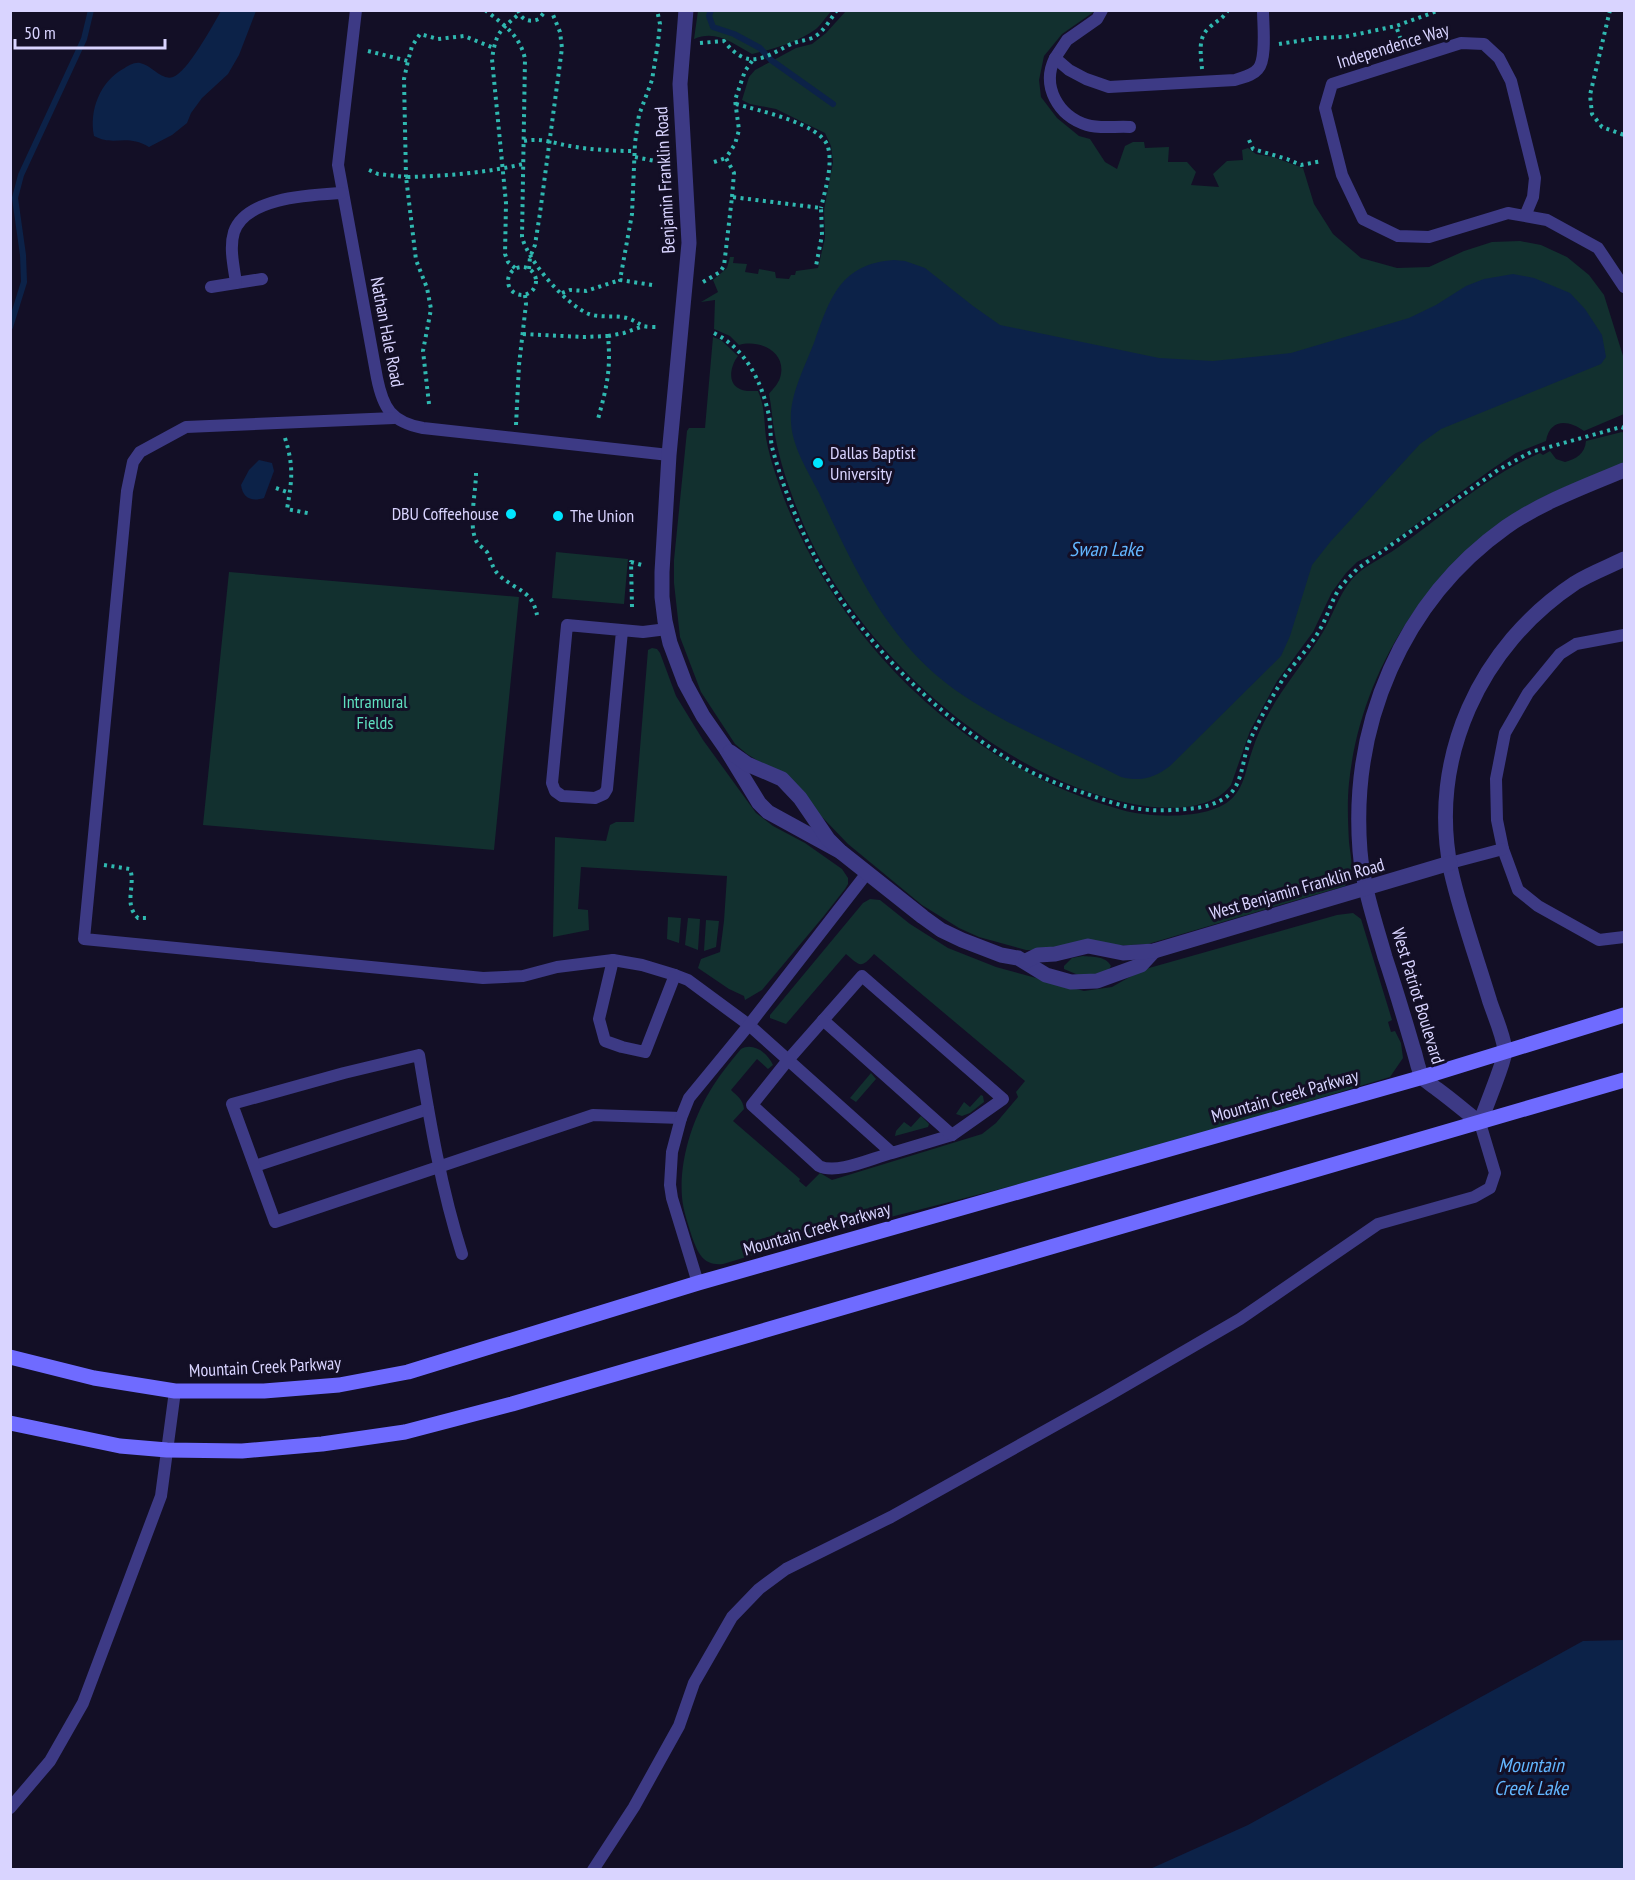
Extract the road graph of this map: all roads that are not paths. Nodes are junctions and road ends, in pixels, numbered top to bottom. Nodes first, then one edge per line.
1 (356, 10) edge
2 (686, 10) edge
3 (1102, 10) edge
4 (1263, 10) edge
5 (1055, 58) junction
6 (1130, 127) dead end
7 (342, 192) junction
8 (1525, 216) junction
9 (262, 279) dead end
10 (236, 283) junction
11 (211, 287) dead end
12 (1624, 287) edge
13 (394, 418) junction
14 (669, 455) junction
15 (1624, 470) edge
16 (1624, 559) edge
17 (667, 629) junction
18 (622, 631) junction
19 (1624, 635) edge
20 (726, 749) junction
21 (1503, 849) junction
22 (841, 852) junction
23 (1450, 863) junction
24 (867, 873) junction
25 (1366, 890) junction
26 (1624, 937) edge
27 (1154, 951) junction
28 (613, 960) junction
29 (1026, 962) junction
30 (675, 975) junction
31 (1624, 1016) edge
32 (823, 1020) junction
33 (749, 1025) junction
34 (1506, 1052) junction
35 (788, 1060) junction
36 (1423, 1077) junction
37 (1624, 1080) edge
38 (428, 1109) junction
39 (681, 1118) junction
40 (1480, 1123) junction
41 (952, 1135) junction
42 (892, 1153) junction
43 (255, 1166) junction
44 (438, 1166) junction
45 (462, 1254) dead end
46 (698, 1283) junction
47 (10, 1357) edge
48 (176, 1391) junction
49 (10, 1423) edge
50 (167, 1450) junction
51 (10, 1808) edge
52 (593, 1869) edge

1 - 7 lane, Nathan Hale Road
2 - 14 street, Benjamin Franklin Road
3 - 5 lane
4 - 5 lane
5 - 6 lane
7 - 10 lane
7 - 13 lane, Nathan Hale Road
8 - 8 lane, Independence Way
8 - 12 lane, Independence Way
9 - 10 lane
10 - 11 lane
13 - 14 lane
13 - 28 lane
14 - 17 street, West Benjamin Franklin Road
15 - 25 street, West Patriot Boulevard
16 - 23 street
17 - 18 lane
17 - 20 street, West Benjamin Franklin Road
18 - 18 lane
19 - 21 lane
20 - 22 street, West Benjamin Franklin Road
20 - 22 street, West Benjamin Franklin Road
21 - 23 lane
21 - 26 lane
22 - 24 street, West Benjamin Franklin Road
23 - 25 street, West Benjamin Franklin Road
23 - 34 street
24 - 29 street, West Benjamin Franklin Road
24 - 33 lane
25 - 27 street, West Benjamin Franklin Road
25 - 36 street, West Patriot Boulevard
27 - 29 street, West Benjamin Franklin Road
27 - 29 street, West Benjamin Franklin Road
28 - 30 lane
28 - 30 lane
30 - 33 lane
31 - 34 main road, Mountain Creek Parkway
32 - 35 lane
32 - 41 lane
32 - 41 lane
33 - 35 lane
33 - 39 lane
34 - 36 main road, Mountain Creek Parkway
34 - 40 street
35 - 42 lane
35 - 42 lane
36 - 40 street, West Patriot Boulevard
36 - 46 main road, Mountain Creek Parkway
37 - 40 main road
38 - 43 lane
38 - 43 lane
38 - 44 lane
39 - 44 lane
39 - 46 lane
40 - 50 main road
40 - 52 lane
41 - 42 lane
43 - 44 lane
44 - 45 lane
46 - 48 main road, Mountain Creek Parkway
47 - 48 main road, Mountain Creek Parkway
48 - 50 lane
49 - 50 main road
50 - 51 lane

